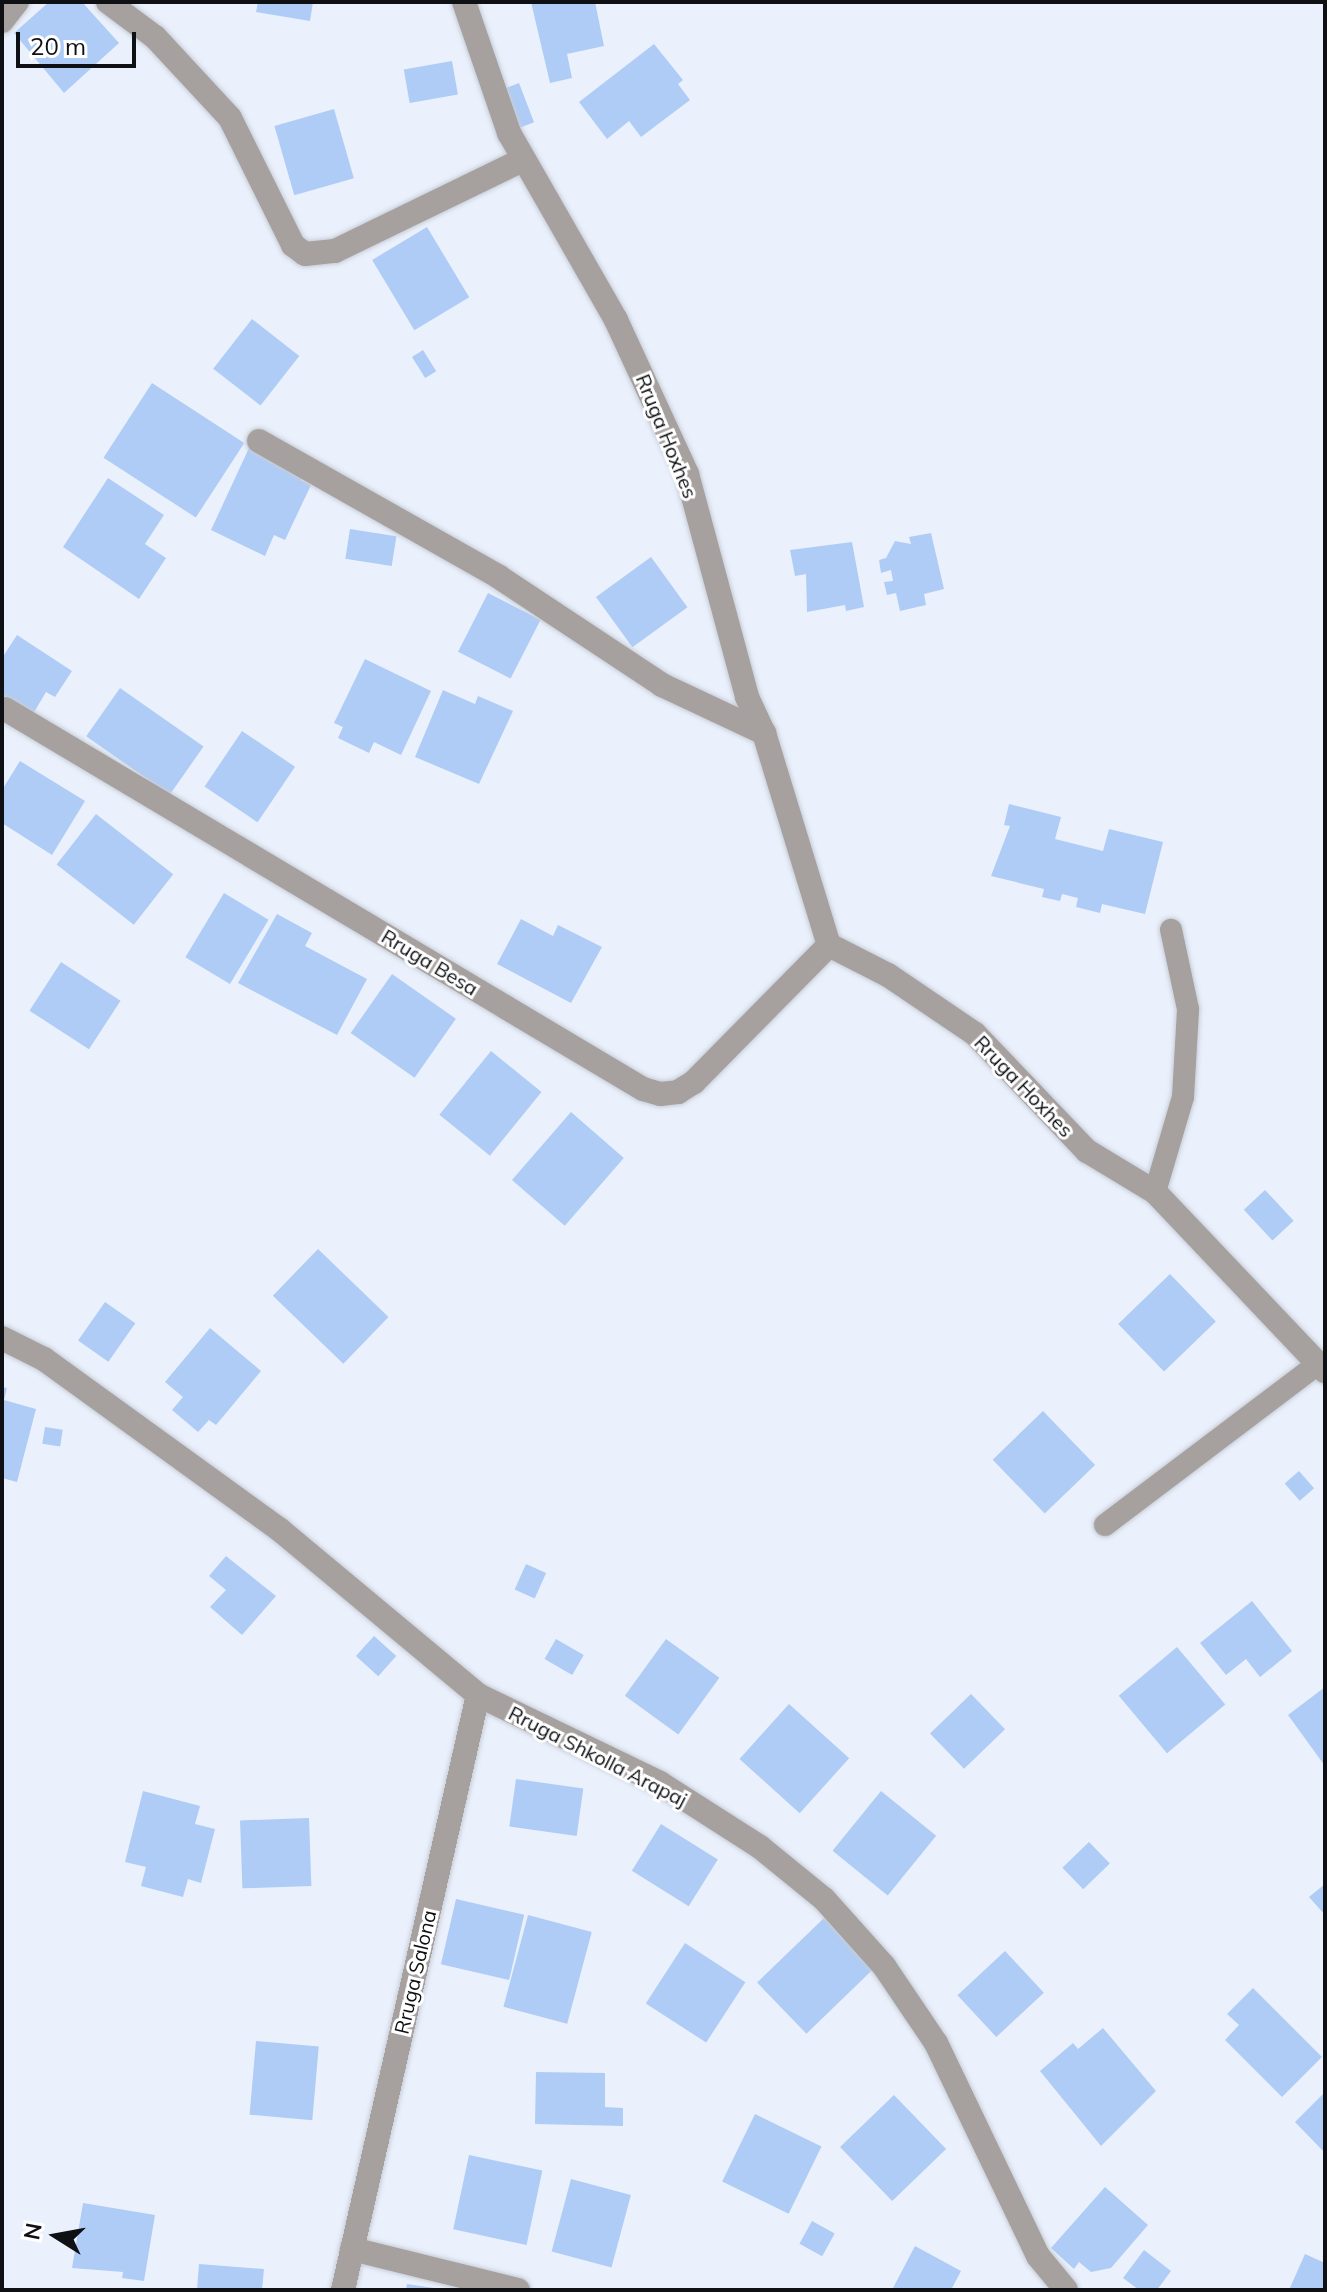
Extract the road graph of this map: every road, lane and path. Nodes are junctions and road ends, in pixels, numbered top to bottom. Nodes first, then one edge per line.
1 (17, 2) edge
2 (108, 2) edge
3 (464, 2) edge
4 (2, 21) edge
5 (522, 160) junction
6 (259, 441) dead end
7 (5, 709) dead end
8 (764, 733) junction
9 (1171, 930) dead end
10 (829, 945) junction
11 (1155, 1192) junction
12 (2, 1338) edge
13 (1322, 1367) edge
14 (1105, 1525) dead end
15 (478, 1695) junction
16 (352, 2249) junction
17 (343, 2290) edge
18 (518, 2290) edge
19 (1066, 2290) edge

1 - 4 street
2 - 5 street
3 - 5 street, Rruga Hoxhes
5 - 8 street, Rruga Hoxhes
6 - 8 street
7 - 10 street, Rruga Besa
8 - 10 street, Rruga Hoxhes
9 - 11 lane
10 - 11 street, Rruga Hoxhes
11 - 13 street, Rruga Hoxhes
12 - 15 street, Rruga Shkolla Arapaj
13 - 14 lane
15 - 16 street, Rruga Salona
15 - 19 street, Rruga Shkolla Arapaj
16 - 17 street, Rruga Salona
16 - 18 street

